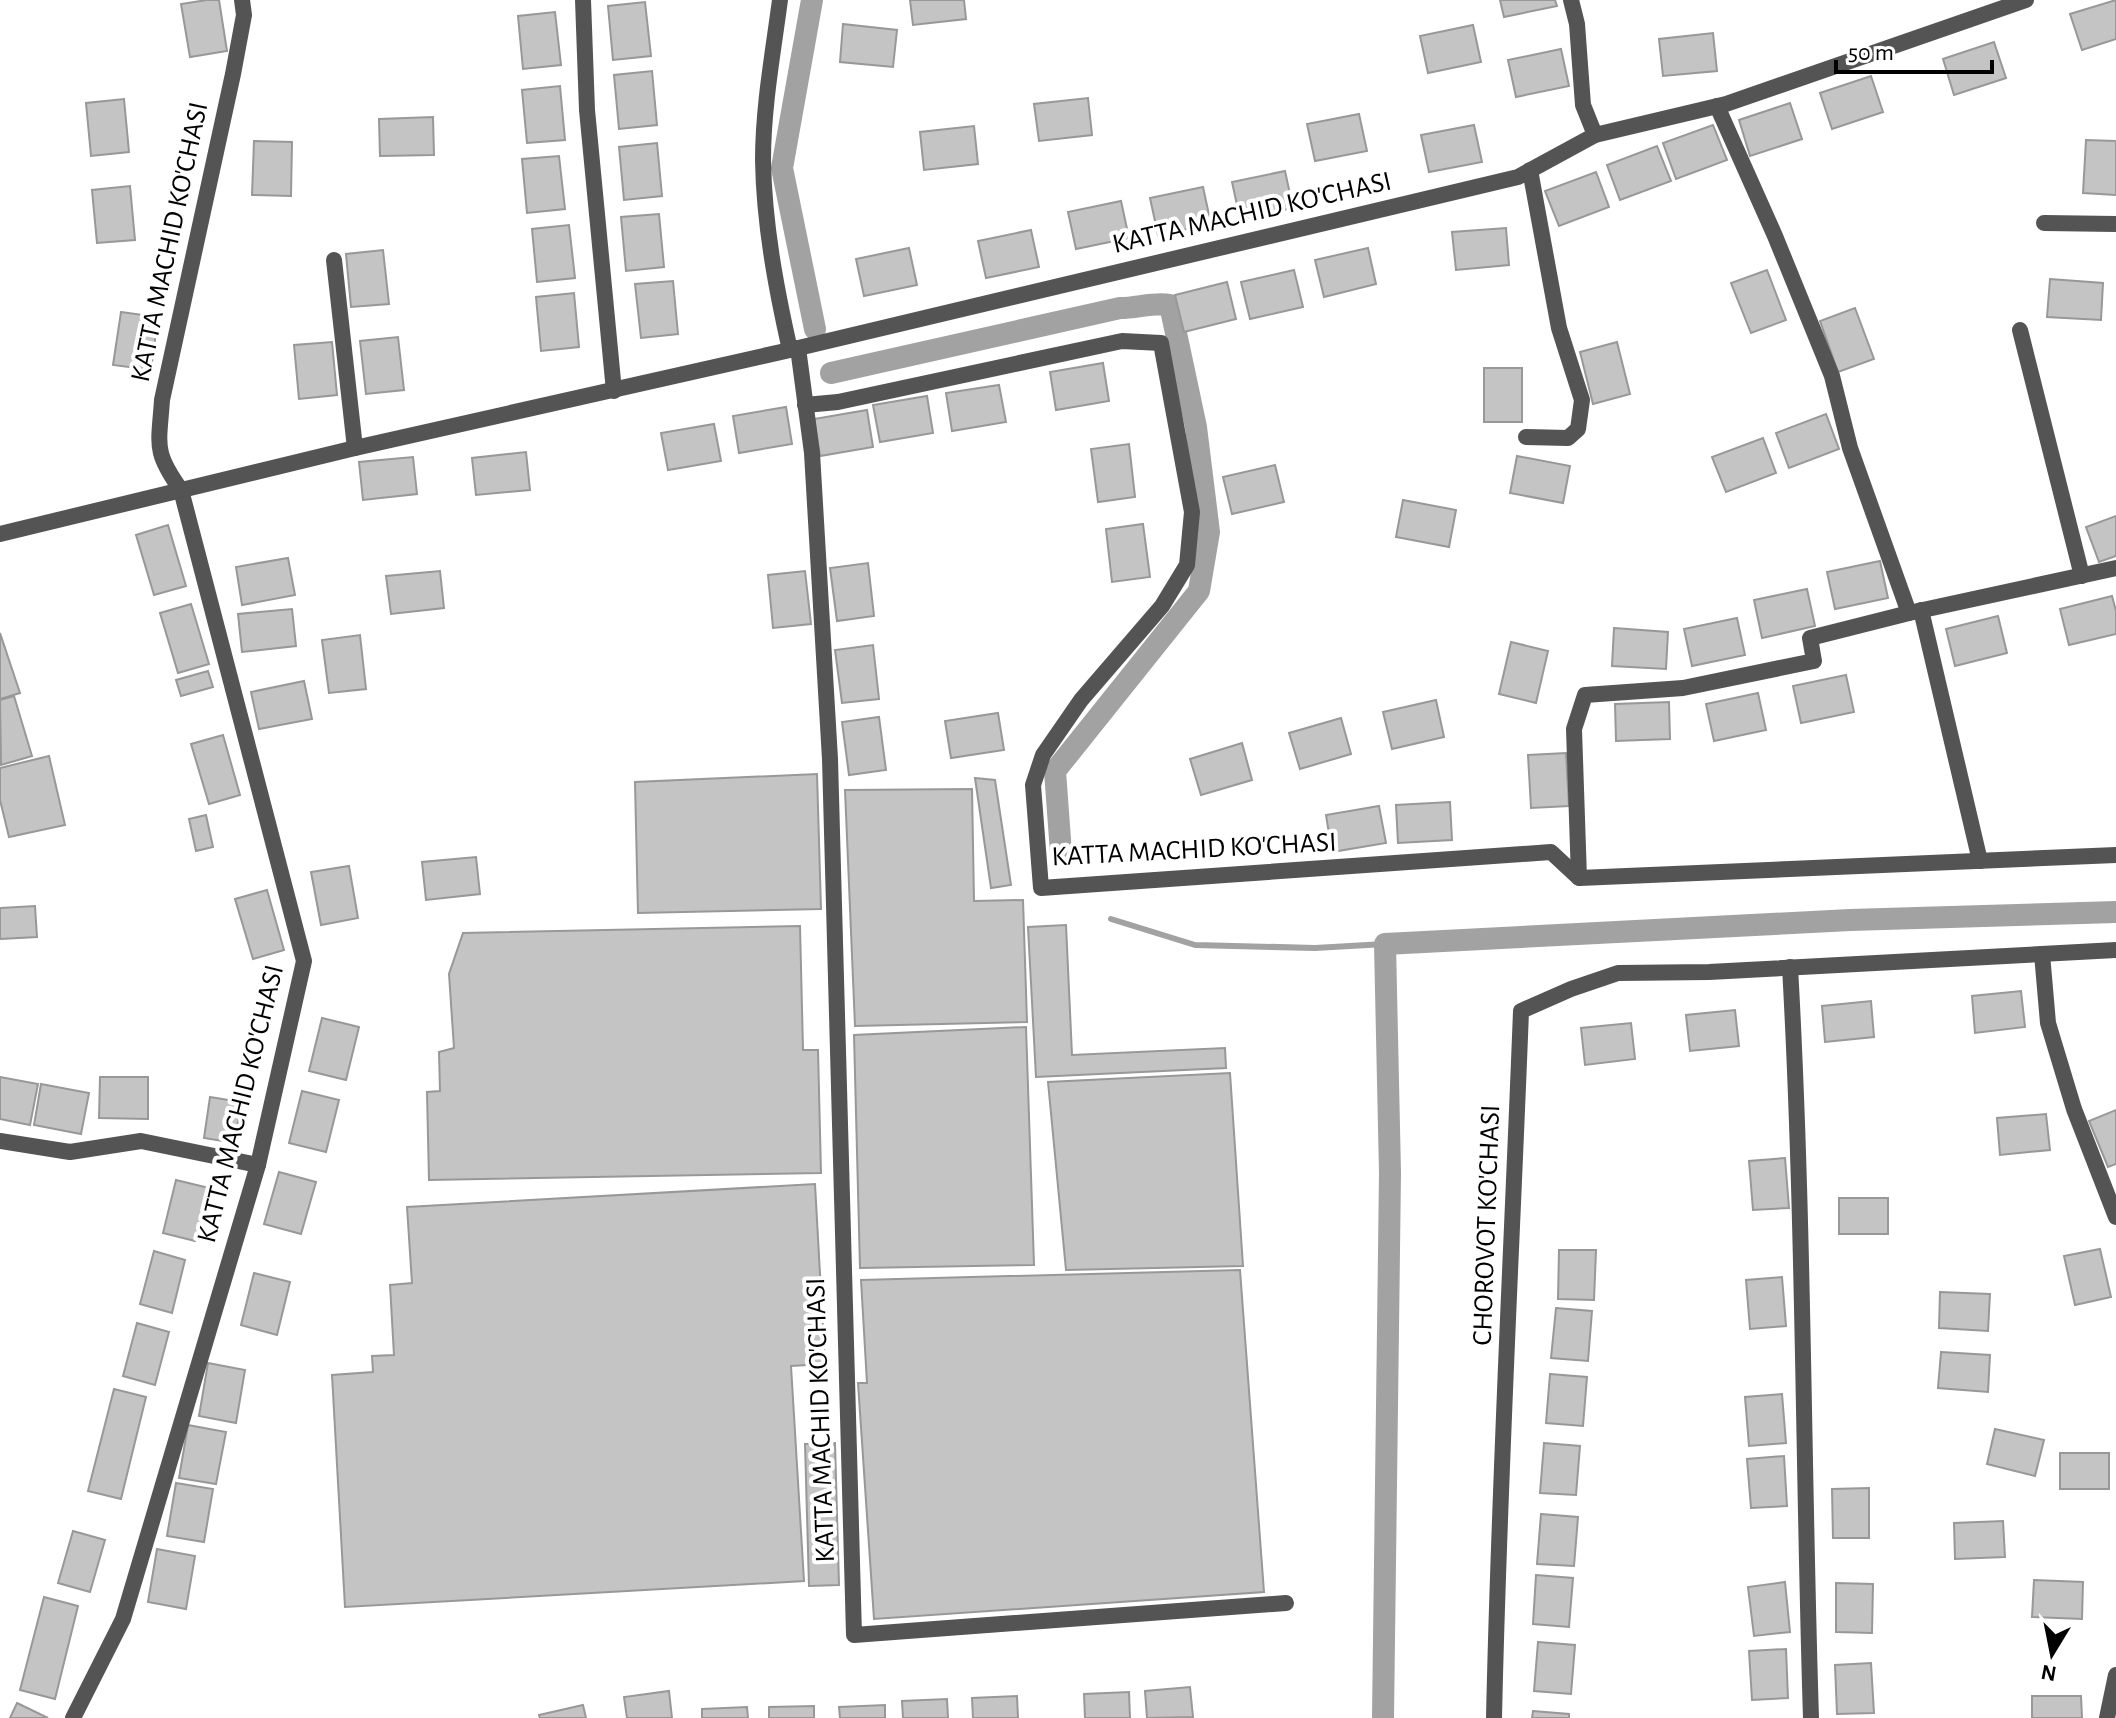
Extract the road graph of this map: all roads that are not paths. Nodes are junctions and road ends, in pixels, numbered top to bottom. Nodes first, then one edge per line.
1 (242, 0) edge
2 (583, 0) edge
3 (780, 0) edge
4 (1571, 0) edge
5 (2026, 0) edge
6 (1717, 106) junction
7 (1595, 135) junction
8 (1530, 170) junction
9 (2044, 223) dead end
10 (2116, 224) edge
11 (334, 260) dead end
12 (2020, 330) dead end
13 (794, 349) junction
14 (614, 391) junction
15 (805, 405) junction
16 (1526, 437) dead end
17 (355, 448) junction
18 (181, 490) junction
19 (0, 534) edge
20 (2116, 568) edge
21 (2082, 576) junction
22 (1915, 612) junction
23 (2116, 855) edge
24 (1980, 861) junction
25 (1579, 878) junction
26 (2116, 950) edge
27 (2042, 954) junction
28 (1790, 967) junction
29 (0, 1141) edge
30 (258, 1165) junction
31 (2116, 1217) edge
32 (1286, 1603) dead end
33 (2116, 1675) edge
34 (73, 1718) edge
35 (1494, 1718) edge
36 (1811, 1718) edge
37 (2107, 1718) edge

1 - 18 street, KATTA MACHID KO'CHASI
2 - 14 street
3 - 13 street
4 - 7 street
5 - 6 street, KATTA MACHID KO'CHASI
6 - 7 street, KATTA MACHID KO'CHASI
6 - 22 street
7 - 8 street, KATTA MACHID KO'CHASI
8 - 13 street, KATTA MACHID KO'CHASI
8 - 16 street
9 - 10 street
11 - 17 street
12 - 21 street
13 - 14 street, KATTA MACHID KO'CHASI
13 - 15 street, KATTA MACHID KO'CHASI
14 - 17 street, KATTA MACHID KO'CHASI
15 - 25 street, KATTA MACHID KO'CHASI
15 - 32 street, KATTA MACHID KO'CHASI
17 - 18 street, KATTA MACHID KO'CHASI
18 - 19 street, KATTA MACHID KO'CHASI
18 - 30 street, KATTA MACHID KO'CHASI
20 - 21 street
21 - 22 street
22 - 24 street
22 - 25 street
23 - 24 street
24 - 25 street
26 - 27 street, CHOROVOT KO'CHASI
27 - 28 street, CHOROVOT KO'CHASI
27 - 31 street
28 - 35 street, CHOROVOT KO'CHASI
28 - 36 street
29 - 30 street
30 - 34 street, KATTA MACHID KO'CHASI
33 - 37 street

